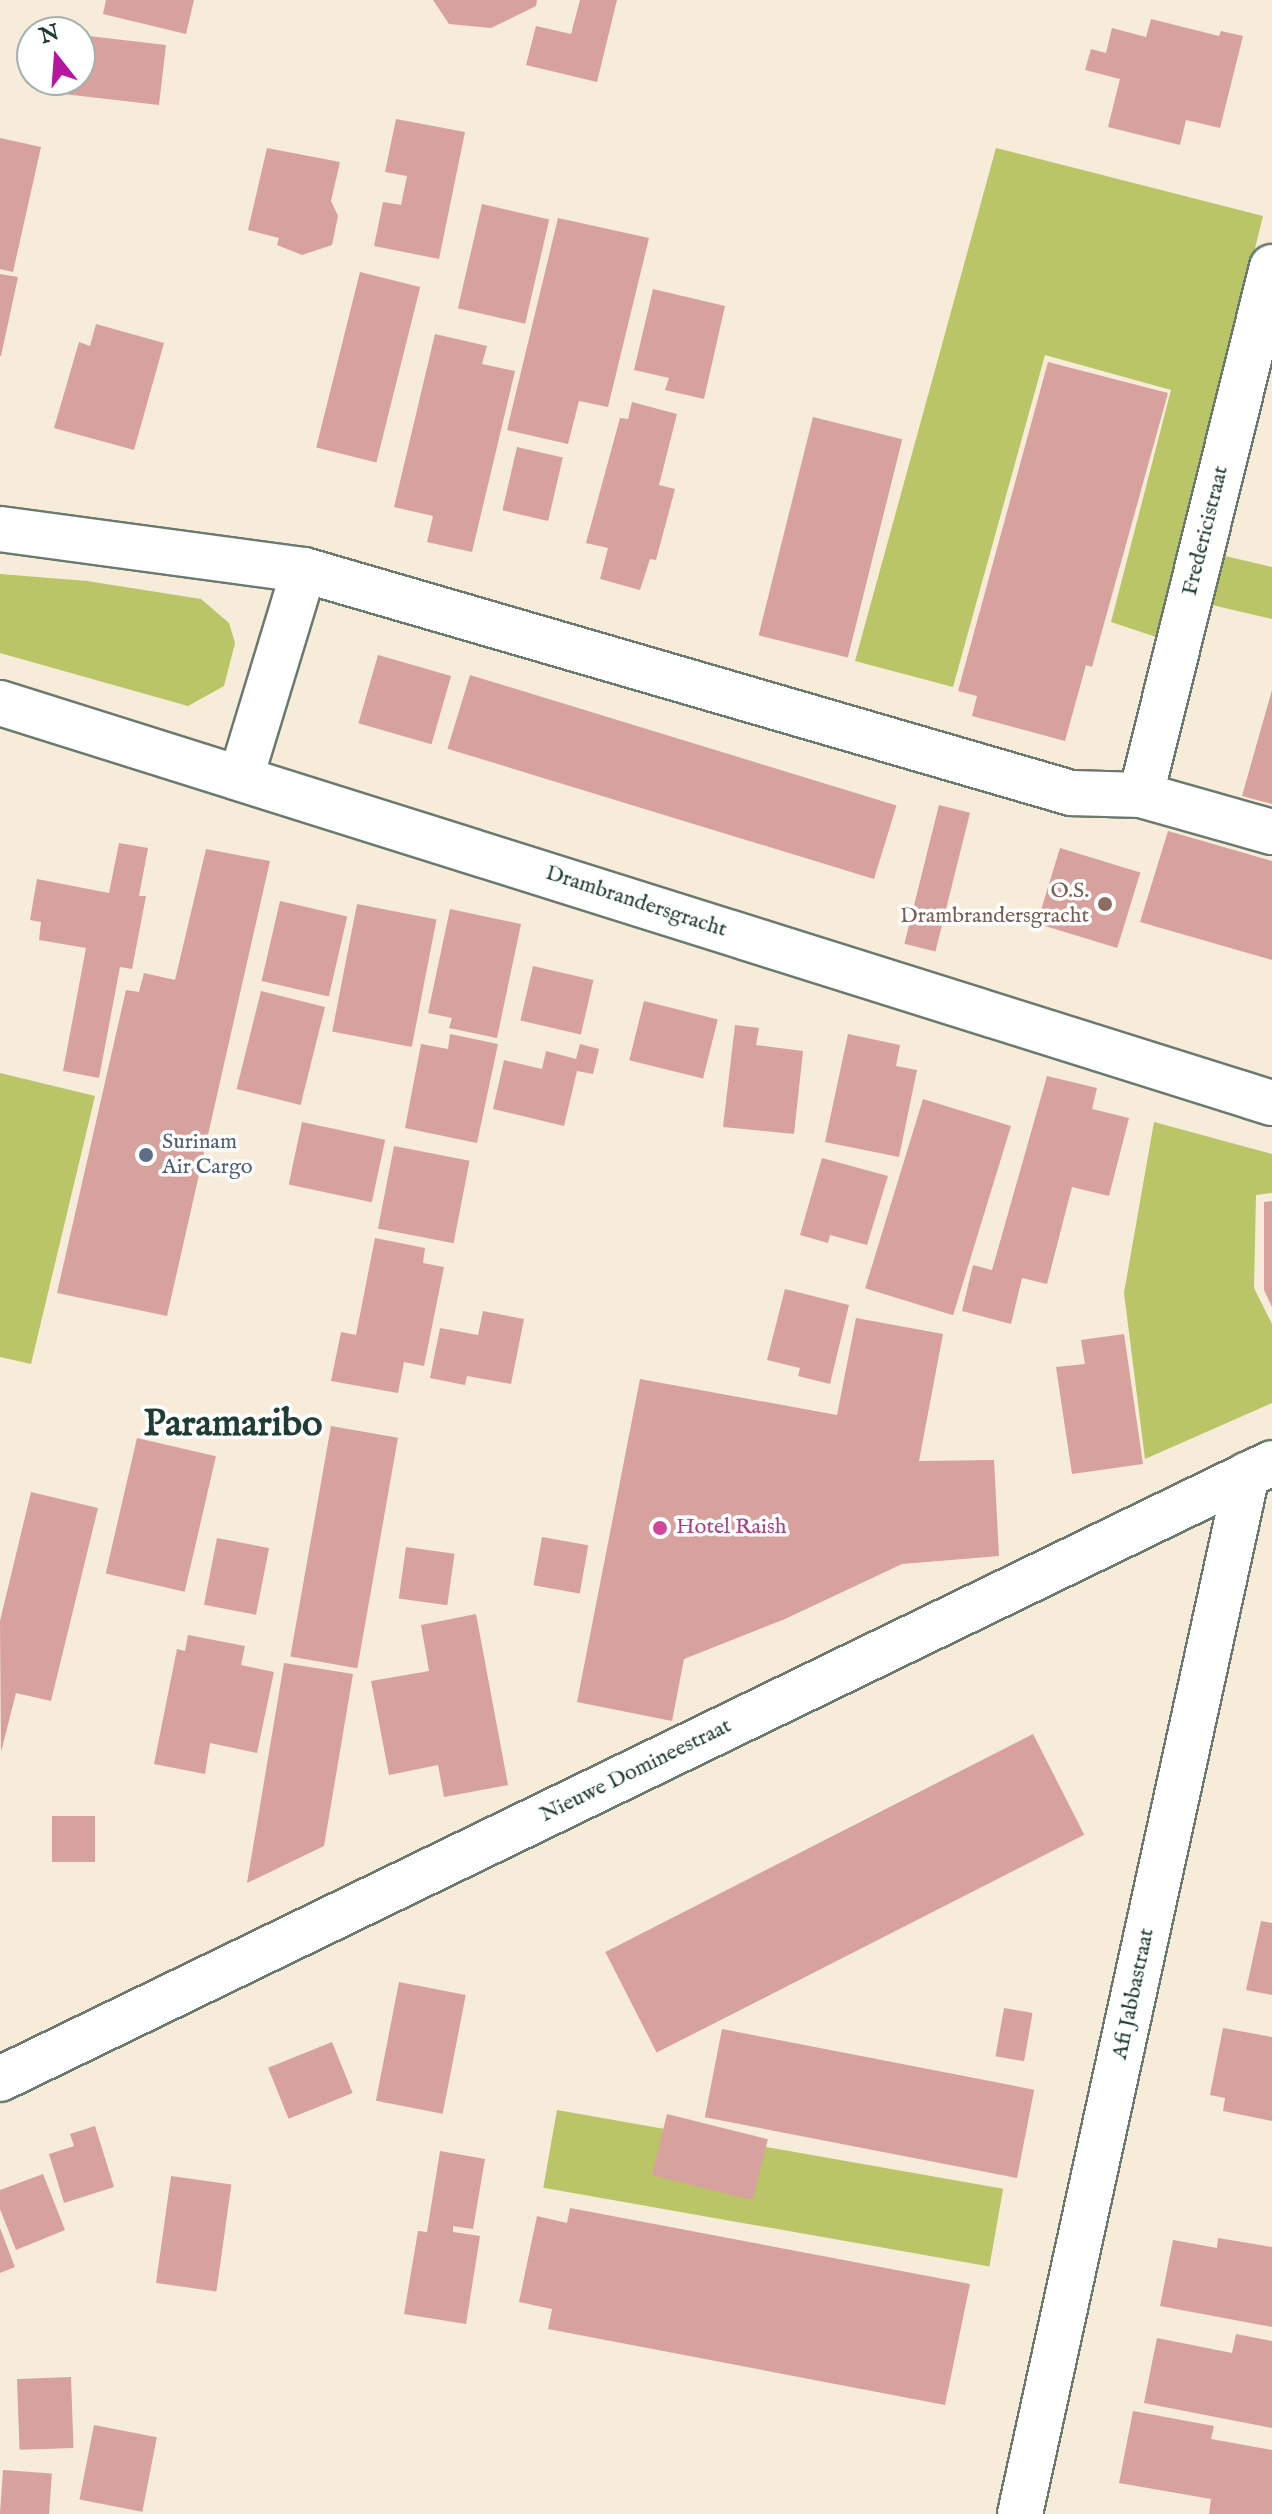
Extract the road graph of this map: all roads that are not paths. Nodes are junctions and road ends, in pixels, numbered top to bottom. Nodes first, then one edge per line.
1 (1272, 267) edge
2 (0, 529) edge
3 (304, 570) junction
4 (0, 703) edge
5 (241, 777) junction
6 (1141, 795) junction
7 (1272, 832) edge
8 (1272, 1103) edge
9 (1260, 1469) edge
10 (0, 2079) edge
11 (1020, 2514) edge

1 - 6 street, Fredericistraat
2 - 3 street
3 - 5 street
3 - 6 street
4 - 5 street, Drambrandersgracht
5 - 8 street, Drambrandersgracht
6 - 7 street
9 - 10 street, Nieuwe Domineestraat
9 - 11 street, Afi Jabbastraat

